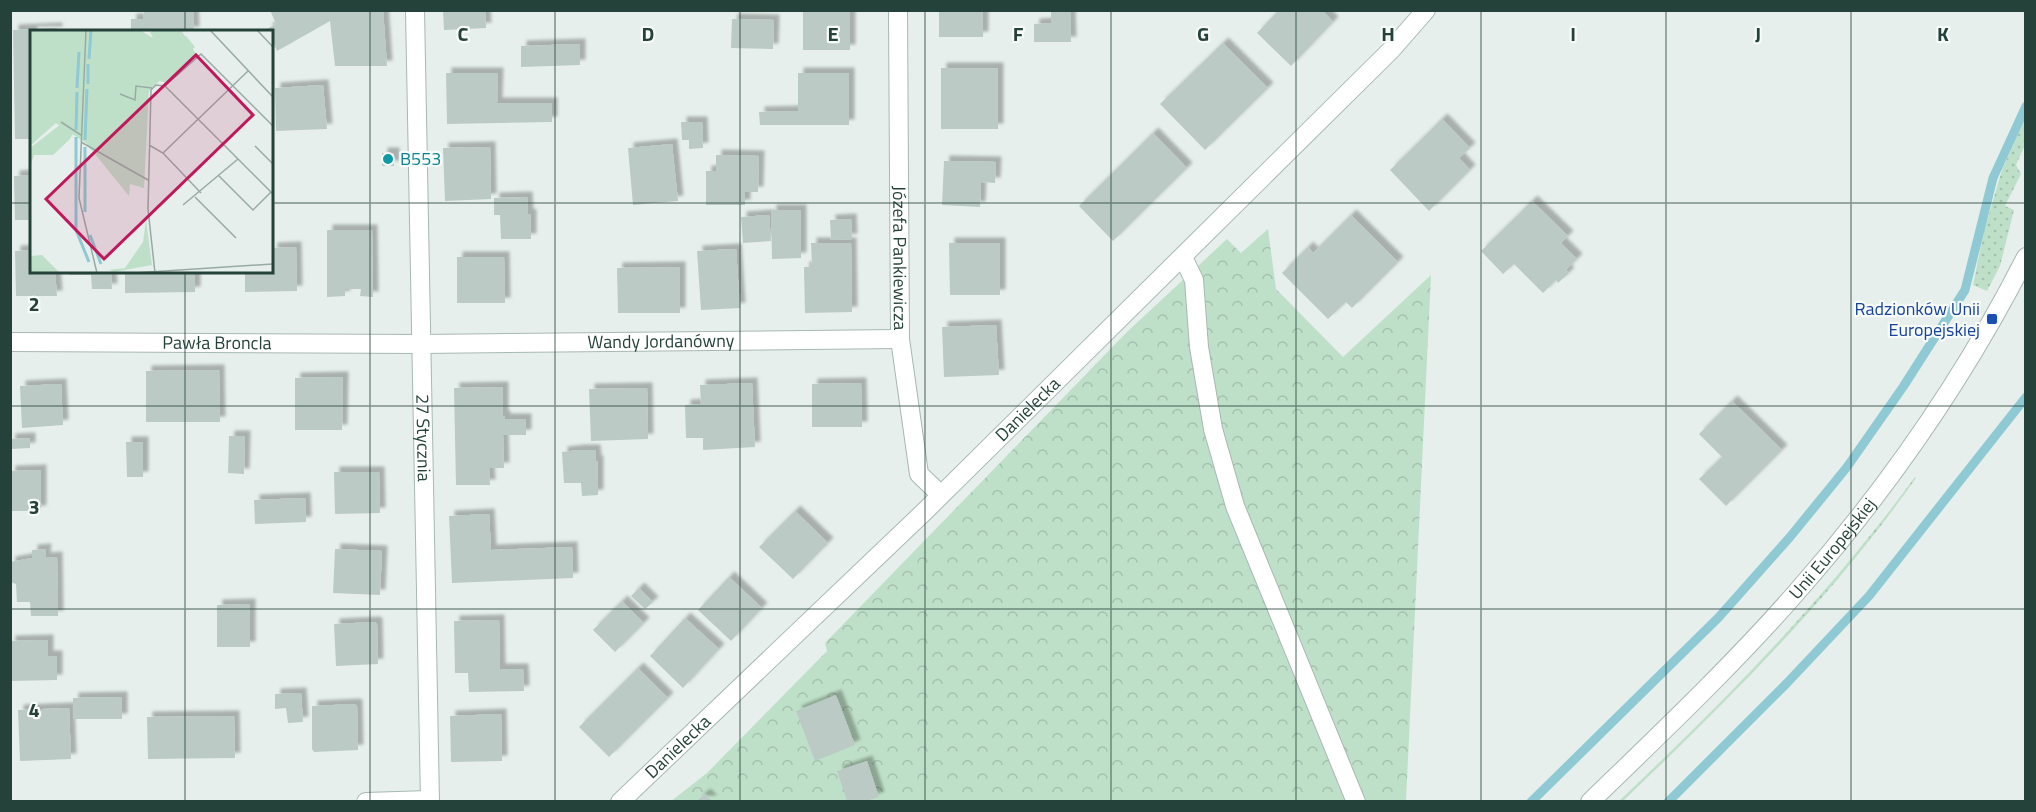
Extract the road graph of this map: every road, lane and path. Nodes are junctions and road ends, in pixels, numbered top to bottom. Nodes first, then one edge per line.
1 (415, 10) edge
2 (898, 10) edge
3 (1426, 10) edge
4 (1183, 257) junction
5 (2025, 257) edge
6 (900, 339) junction
7 (10, 342) edge
8 (422, 345) junction
9 (941, 495) junction
10 (366, 801) edge
11 (430, 801) edge
12 (620, 801) edge
13 (1356, 801) edge
14 (1590, 801) edge

1 - 8 street, 27 Stycznia
2 - 6 street, Józefa Pankiewicza
3 - 4 street, Danielecka
4 - 9 street, Danielecka
4 - 13 street
5 - 14 street, Unii Europejskiej
6 - 8 street, Wandy Jordanówny
6 - 9 street, Józefa Pankiewicza
7 - 8 street, Pawła Broncla
8 - 11 street, 27 Stycznia
9 - 12 street, Danielecka
10 - 11 street, 27 Stycznia

